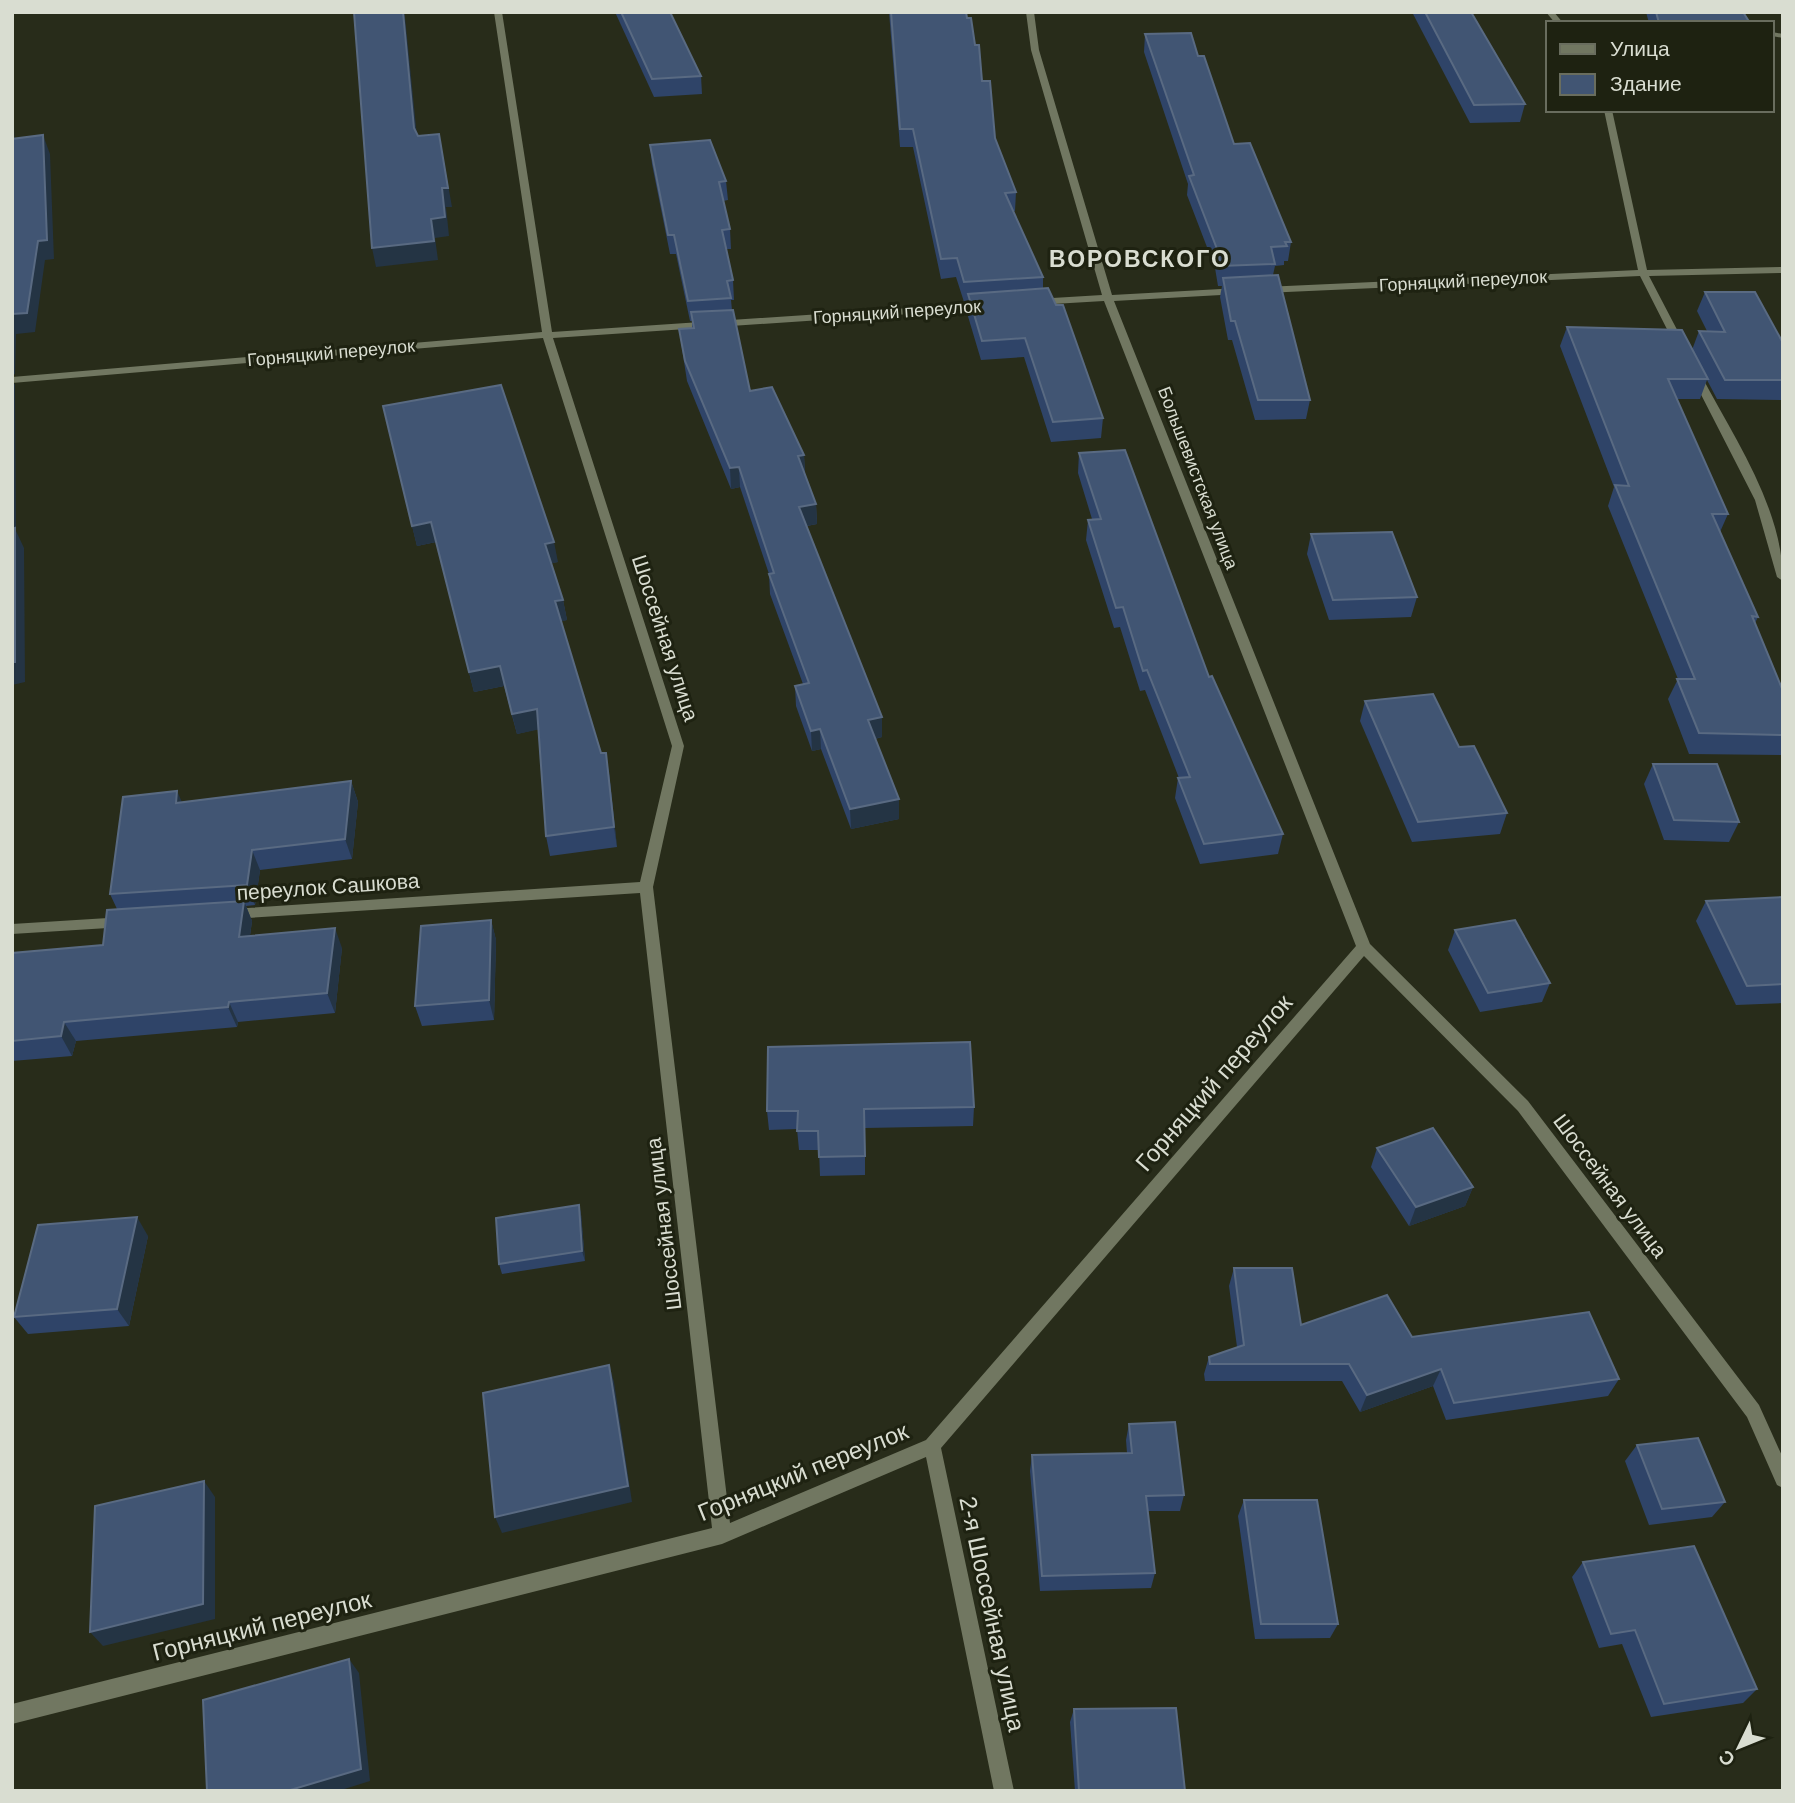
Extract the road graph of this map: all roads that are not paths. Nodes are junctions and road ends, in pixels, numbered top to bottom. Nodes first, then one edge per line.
1 (498, 12) edge
2 (1030, 12) edge
3 (1608, 112) edge
4 (1783, 270) edge
5 (1643, 273) junction
6 (1108, 298) junction
7 (1026, 303) edge
8 (999, 305) edge
9 (547, 335) junction
10 (1686, 356) edge
11 (1692, 368) edge
12 (12, 380) edge
13 (1783, 577) edge
14 (646, 887) junction
15 (219, 915) edge
16 (136, 921) edge
17 (12, 929) edge
18 (1364, 947) junction
19 (932, 1446) junction
20 (1783, 1479) edge
21 (722, 1535) junction
22 (12, 1714) edge
23 (1004, 1791) edge

1 - 9 street, Шоссейная улица
2 - 6 street, Большевистская улица
3 - 5 street
4 - 5 street, Горняцкий переулок
5 - 6 street, Горняцкий переулок
5 - 10 street
6 - 7 street, Горняцкий переулок
6 - 18 street, Большевистская улица
8 - 9 street, Горняцкий переулок
9 - 12 street, Горняцкий переулок
9 - 14 street, Шоссейная улица
11 - 13 street
14 - 15 street, переулок Сашкова
14 - 21 street, Шоссейная улица
16 - 17 street
18 - 19 street, Горняцкий переулок
18 - 20 street, Шоссейная улица
19 - 21 street, Горняцкий переулок
19 - 23 street, 2-я Шоссейная улица
21 - 22 street, Горняцкий переулок

